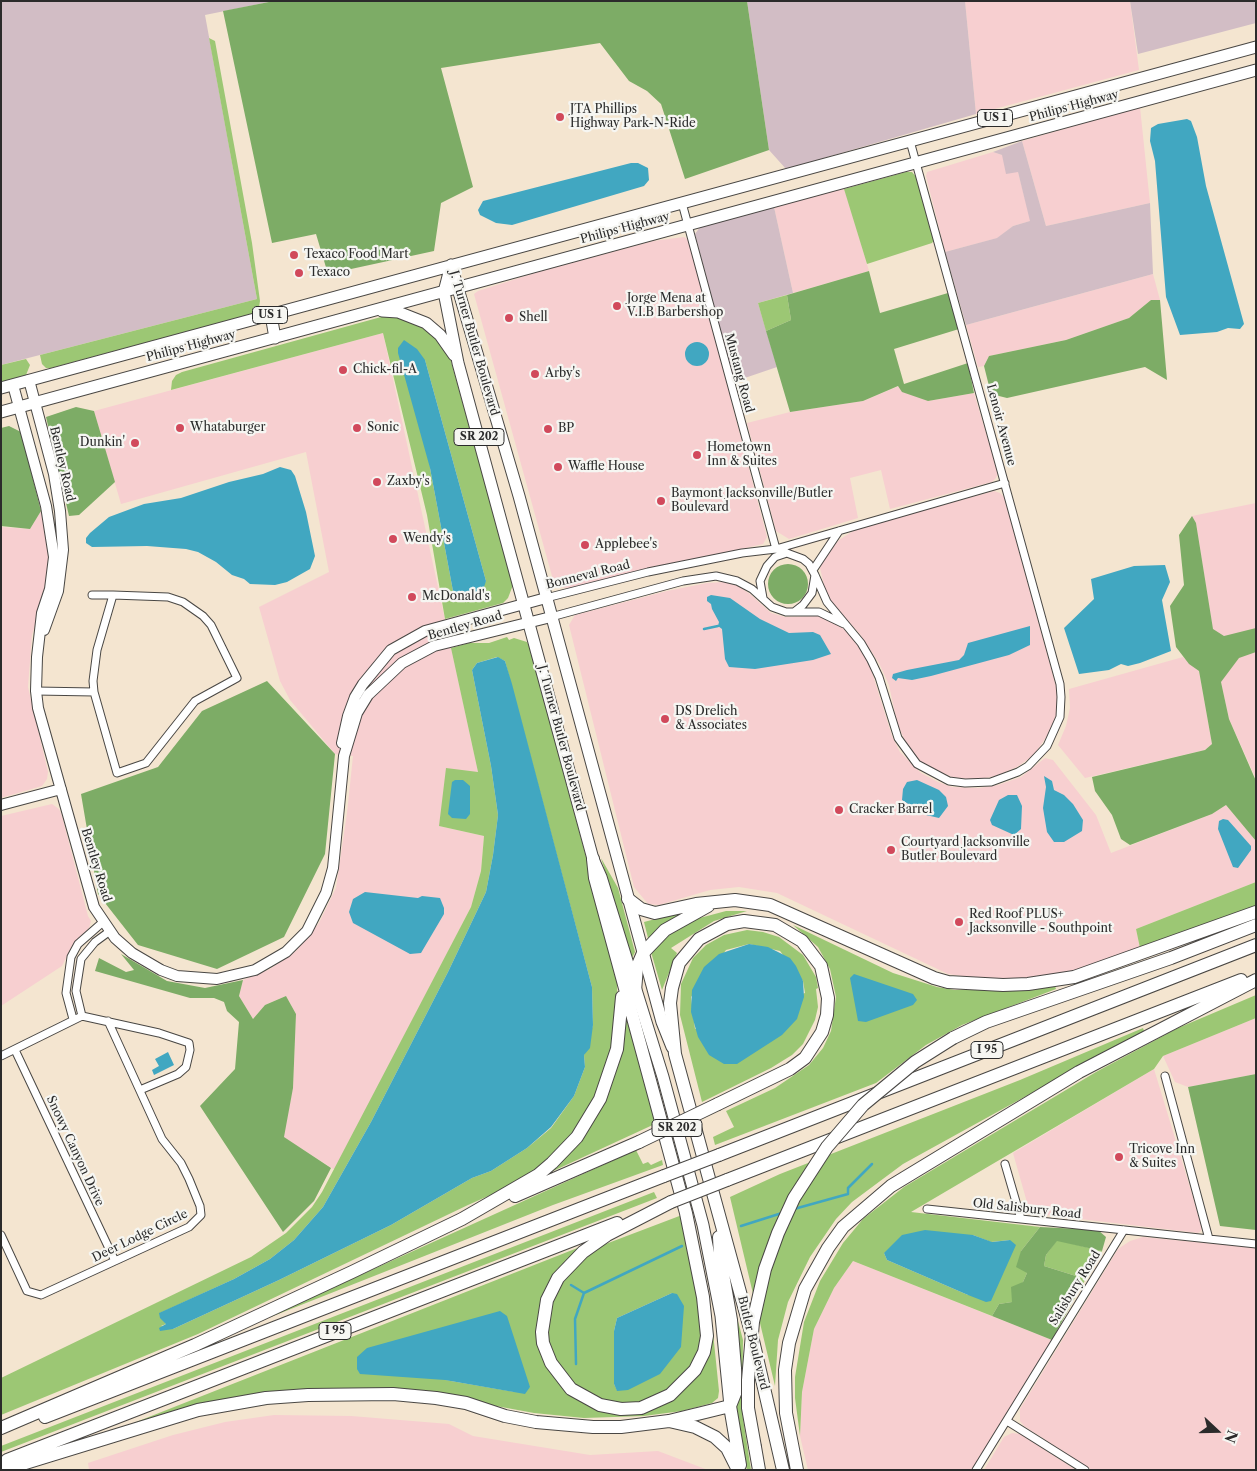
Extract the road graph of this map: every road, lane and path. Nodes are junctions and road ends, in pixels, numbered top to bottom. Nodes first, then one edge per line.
1 (1256, 47) edge
2 (1256, 70) edge
3 (1028, 109) junction
4 (1034, 130) junction
5 (910, 141) junction
6 (917, 162) junction
7 (682, 203) junction
8 (688, 225) junction
9 (451, 265) junction
10 (459, 287) junction
11 (444, 292) junction
12 (370, 311) junction
13 (271, 315) junction
14 (276, 338) junction
15 (458, 363) junction
16 (29, 380) junction
17 (7, 386) edge
18 (35, 403) junction
19 (19, 407) junction
20 (1, 412) edge
21 (1005, 483) junction
22 (839, 530) junction
23 (776, 549) junction
24 (787, 553) junction
25 (814, 573) junction
26 (92, 595) dead end
27 (113, 595) junction
28 (546, 598) junction
29 (763, 598) junction
30 (525, 603) junction
31 (794, 612) junction
32 (551, 617) junction
33 (530, 621) junction
34 (844, 624) junction
35 (39, 640) junction
36 (36, 691) junction
37 (94, 692) junction
38 (344, 756) junction
39 (61, 789) junction
40 (1, 805) edge
41 (593, 859) junction
42 (628, 899) junction
43 (715, 903) junction
44 (1256, 912) edge
45 (104, 922) junction
46 (1256, 925) edge
47 (110, 931) junction
48 (1256, 945) edge
49 (643, 952) junction
50 (620, 974) junction
51 (1256, 974) edge
52 (1256, 980) edge
53 (635, 991) junction
54 (82, 1016) junction
55 (73, 1019) junction
56 (108, 1021) junction
57 (15, 1050) junction
58 (674, 1054) junction
59 (1, 1056) edge
60 (1165, 1076) dead end
61 (140, 1090) junction
62 (1005, 1164) dead end
63 (671, 1202) junction
64 (927, 1209) dead end
65 (719, 1217) junction
66 (462, 1218) junction
67 (1021, 1220) junction
68 (1124, 1230) junction
69 (1, 1235) edge
70 (1209, 1239) junction
71 (1256, 1244) edge
72 (115, 1261) junction
73 (712, 1266) joint
74 (730, 1406) junction
75 (1007, 1421) junction
76 (669, 1422) junction
77 (1, 1428) edge
78 (1, 1434) edge
79 (1, 1463) edge
80 (1, 1467) edge
81 (796, 1467) edge
82 (739, 1470) edge
83 (760, 1470) edge
84 (783, 1470) edge
85 (976, 1470) edge
86 (1085, 1470) edge

1 - 3 main road, Philips Highway / US 1
2 - 4 main road, Philips Highway / US 1
3 - 4 main road
3 - 5 main road, Philips Highway / US 1
4 - 6 main road, Philips Highway / US 1
5 - 6 street, Lenoir Avenue
5 - 7 main road, Philips Highway / US 1
6 - 8 main road, Philips Highway / US 1
6 - 21 street, Lenoir Avenue
7 - 8 street, Mustang Road
7 - 9 main road, Philips Highway / US 1
8 - 10 main road, Philips Highway / US 1
8 - 23 street, Mustang Road
9 - 10 main road, J. Turner Butler Boulevard / SR 202
9 - 11 main road, J. Turner Butler Boulevard / SR 202
9 - 13 main road, Philips Highway / US 1
10 - 11 main road, Philips Highway / US 1
10 - 28 main road, J. Turner Butler Boulevard / SR 202
11 - 12 main road, Philips Highway / US 1
11 - 15 main road, J. Turner Butler Boulevard / SR 202
12 - 14 main road, Philips Highway / US 1
12 - 15 main road
13 - 14 main road
13 - 16 main road, Philips Highway / US 1
14 - 18 main road, Philips Highway / US 1
15 - 30 main road, J. Turner Butler Boulevard / SR 202
16 - 17 main road, Philips Highway / US 1
16 - 18 street, Bentley Road
17 - 19 street, Bentley Road
18 - 19 main road, Philips Highway / US 1
18 - 35 street, Bentley Road
19 - 20 main road, Philips Highway / US 1
19 - 35 street, Bentley Road
21 - 22 street, Bonneval Road
21 - 34 street, Lenoir Avenue
22 - 23 street, Bonneval Road
22 - 25 street
23 - 24 street, Bonneval Road
23 - 28 street, Bonneval Road
24 - 25 street, Bonneval Road
24 - 29 street
25 - 31 street
25 - 34 street
26 - 27 street
27 - 37 street
27 - 37 street
28 - 30 street, Bonneval Road
28 - 32 main road, J. Turner Butler Boulevard / SR 202
29 - 31 street
29 - 32 street
30 - 33 main road, J. Turner Butler Boulevard / SR 202
30 - 38 street, Bentley Road
31 - 34 street
32 - 33 street
32 - 42 main road, J. Turner Butler Boulevard / SR 202
33 - 38 street, Bentley Road
33 - 41 main road, J. Turner Butler Boulevard / SR 202
35 - 36 street, Bentley Road
36 - 37 street
36 - 39 street, Bentley Road
38 - 47 street, Bentley Road
39 - 40 street
39 - 45 street, Bentley Road
41 - 50 highway
41 - 53 main road, J. Turner Butler Boulevard / SR 202
42 - 43 highway
42 - 49 main road, J. Turner Butler Boulevard / SR 202
43 - 44 highway
43 - 49 highway
45 - 47 street, Bentley Road
45 - 55 street
46 - 83 highway, bridge
47 - 54 street
48 - 78 highway, I 95, bridge
49 - 53 highway
49 - 58 main road, J. Turner Butler Boulevard / SR 202
50 - 63 highway
50 - 66 highway
51 - 63 highway, I 95, bridge
52 - 81 highway
53 - 73 main road, J. Turner Butler Boulevard / SR 202
54 - 55 street
54 - 56 street
55 - 57 street
56 - 61 street, Deer Lodge Circle
56 - 61 street
57 - 59 street
57 - 72 street, Snowy Canyon Drive
58 - 65 highway, J. Turner Butler Boulevard / SR 202
58 - 66 highway, bridge
60 - 70 street
61 - 72 street, Deer Lodge Circle
62 - 67 street
63 - 79 highway, I 95
64 - 67 street, Old Salisbury Road
65 - 74 highway
65 - 84 highway, Butler Boulevard / SR 202
66 - 77 highway
67 - 68 street, Old Salisbury Road
68 - 70 street
68 - 75 street, Salisbury Road
69 - 72 street, Deer Lodge Circle
70 - 71 street
73 - 74 main road, Butler Boulevard / SR 202
74 - 76 highway
74 - 82 highway, Butler Boulevard / SR 202
75 - 85 street, Salisbury Road
75 - 86 street
76 - 80 highway
76 - 82 highway

